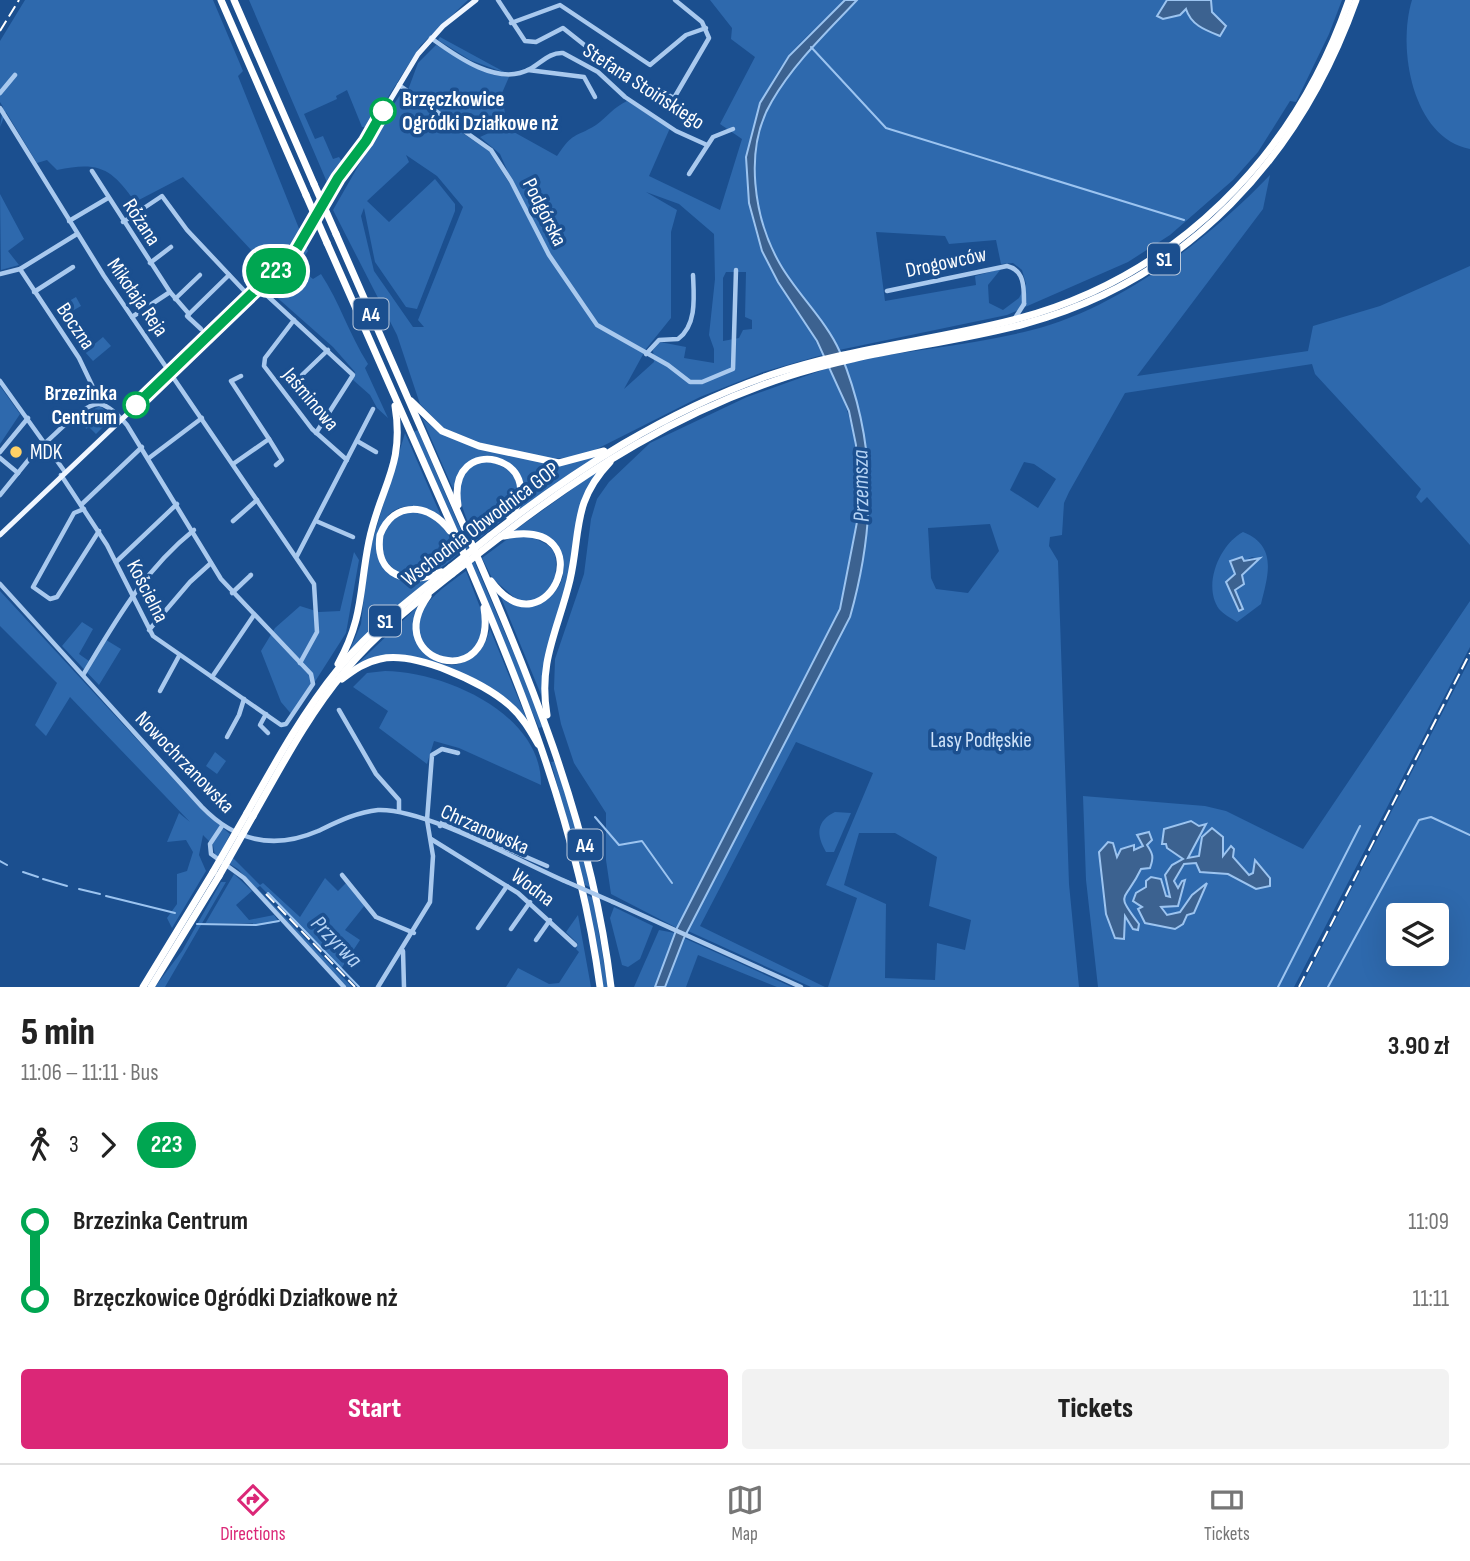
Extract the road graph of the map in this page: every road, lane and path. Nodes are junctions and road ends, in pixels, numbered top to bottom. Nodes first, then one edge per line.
1 (221, 0) edge
2 (234, 0) edge
3 (476, 0) edge
4 (498, 0) edge
5 (675, 0) edge
6 (1349, 0) edge
7 (1356, 0) edge
8 (511, 23) junction
9 (706, 28) junction
10 (431, 38) junction
11 (528, 70) junction
12 (15, 75) dead end
13 (399, 85) junction
14 (0, 93) edge
15 (595, 97) dead end
16 (0, 108) edge
17 (733, 129) dead end
18 (707, 145) junction
19 (92, 171) dead end
20 (689, 174) dead end
21 (108, 198) junction
22 (69, 221) junction
23 (123, 222) junction
24 (77, 234) junction
25 (171, 247) dead end
26 (150, 263) junction
27 (73, 267) dead end
28 (20, 269) junction
29 (736, 270) dead end
30 (0, 274) edge
31 (200, 275) dead end
32 (229, 275) junction
33 (693, 275) dead end
34 (259, 288) junction
35 (887, 291) dead end
36 (34, 292) junction
37 (170, 292) junction
38 (250, 297) junction
39 (175, 299) junction
40 (1024, 304) junction
41 (1037, 313) junction
42 (188, 315) junction
43 (132, 317) junction
44 (294, 320) junction
45 (1014, 320) junction
46 (201, 330) dead end
47 (880, 349) junction
48 (328, 350) junction
49 (646, 354) junction
50 (170, 372) junction
51 (302, 375) dead end
52 (241, 376) dead end
53 (0, 381) edge
54 (393, 395) junction
55 (406, 395) junction
56 (101, 404) junction
57 (373, 409) dead end
58 (28, 418) junction
59 (202, 418) junction
60 (121, 419) junction
61 (316, 433) junction
62 (269, 439) junction
63 (356, 441) junction
64 (44, 442) junction
65 (142, 447) junction
66 (0, 452) edge
67 (376, 452) dead end
68 (613, 453) junction
69 (0, 458) edge
70 (149, 458) junction
71 (346, 460) junction
72 (233, 464) junction
73 (275, 465) dead end
74 (18, 473) junction
75 (63, 474) junction
76 (0, 495) edge
77 (257, 500) junction
78 (177, 504) junction
79 (83, 507) junction
80 (459, 516) junction
81 (233, 521) dead end
82 (316, 521) junction
83 (504, 526) junction
84 (194, 530) junction
85 (99, 531) junction
86 (0, 535) edge
87 (353, 537) dead end
88 (500, 537) junction
89 (459, 545) junction
90 (297, 555) junction
91 (116, 562) junction
92 (211, 563) junction
93 (482, 567) junction
94 (452, 570) junction
95 (251, 575) dead end
96 (0, 584) edge
97 (435, 587) junction
98 (133, 592) junction
99 (232, 593) junction
100 (482, 598) junction
101 (254, 615) junction
102 (149, 630) junction
103 (305, 653) junction
104 (179, 656) junction
105 (295, 658) junction
106 (300, 663) junction
107 (83, 675) junction
108 (212, 677) junction
109 (330, 684) junction
110 (160, 691) dead end
111 (244, 699) junction
112 (339, 710) dead end
113 (266, 714) junction
114 (268, 733) dead end
115 (550, 733) junction
116 (227, 737) dead end
117 (458, 753) dead end
118 (549, 766) junction
119 (399, 811) junction
120 (427, 820) junction
121 (441, 823) junction
122 (222, 825) junction
123 (431, 839) junction
124 (547, 866) dead end
125 (216, 874) junction
126 (342, 875) dead end
127 (507, 886) junction
128 (530, 902) junction
129 (550, 920) junction
130 (478, 928) dead end
131 (511, 929) dead end
132 (414, 933) junction
133 (536, 940) dead end
134 (575, 945) dead end
135 (403, 950) junction
136 (143, 987) edge
137 (151, 987) edge
138 (344, 987) edge
139 (378, 987) edge
140 (404, 987) edge
141 (600, 987) edge
142 (611, 987) edge
143 (801, 987) edge

1 - 54 highway, A4, bridge
2 - 55 highway, A4, bridge
3 - 10 main road
4 - 8 street
5 - 9 street
6 - 41 highway, S1
7 - 47 highway, S1
8 - 9 street
8 - 9 street
10 - 11 street, Stefana Stoińskiego
10 - 13 main road
11 - 15 street, Stefana Stoińskiego
11 - 18 street, Stefana Stoińskiego
12 - 14 street
13 - 34 main road
13 - 49 street, Podgórska
16 - 22 street, Mikołaja Reja
17 - 18 street, Stefana Stoińskiego
18 - 20 street, Stefana Stoińskiego
19 - 21 street, Różana
21 - 22 street, Różana
21 - 23 street, Różana
22 - 24 street, Mikołaja Reja
23 - 26 street, Różana
23 - 32 street
24 - 28 street
24 - 43 street, Mikołaja Reja
25 - 26 street, Różana
26 - 37 street, Różana
27 - 36 street, Mikołaja Reja
28 - 30 street
28 - 36 street, Boczna
29 - 49 street, Podgórska
31 - 39 street
32 - 38 street
32 - 42 street
33 - 49 street
34 - 38 main road
34 - 44 street
35 - 40 street, Drogowców
36 - 56 street, Boczna
37 - 39 street, Różana
37 - 43 street
38 - 50 main road
39 - 42 street, Różana
40 - 41 street
40 - 45 street
41 - 45 highway, S1
42 - 46 street, Różana
43 - 50 street, Mikołaja Reja
44 - 48 street
44 - 61 street, Jaśminowa
45 - 47 highway, S1
47 - 68 highway, Wschodnia Obwodnica GOP / S1
48 - 51 street
48 - 61 street
50 - 59 street, Mikołaja Reja
50 - 60 main road
52 - 62 street
53 - 58 street, Kościelna
54 - 89 highway, A4
54 - 109 highway
55 - 68 highway
55 - 80 highway, A4
56 - 60 street
56 - 64 street
57 - 63 street
58 - 64 street, Kościelna
58 - 66 street
59 - 70 street
59 - 72 street, Mikołaja Reja
60 - 65 street
60 - 75 main road
61 - 71 street, Jaśminowa
62 - 72 street
62 - 73 street
63 - 67 street
63 - 71 street
64 - 74 street
64 - 75 street, Kościelna
65 - 70 street
65 - 79 street
68 - 83 highway, Wschodnia Obwodnica GOP / S1
68 - 88 highway, Wschodnia Obwodnica GOP / S1
68 - 115 highway
69 - 74 street
70 - 78 street
71 - 82 street
72 - 77 street, Mikołaja Reja
74 - 76 street
75 - 79 street, Kościelna
75 - 86 main road
77 - 81 street
77 - 90 street, Mikołaja Reja
78 - 84 street
78 - 91 street
79 - 85 street, Kościelna
79 - 85 street
80 - 83 highway
80 - 93 highway, A4
82 - 87 street
82 - 90 street
83 - 94 highway, Wschodnia Obwodnica GOP / S1, bridge
84 - 92 street
84 - 98 street
85 - 91 street, Kościelna
88 - 93 highway
88 - 94 highway, Wschodnia Obwodnica GOP / S1, bridge
89 - 94 highway
89 - 100 highway, A4
90 - 103 street, Mikołaja Reja
91 - 98 street, Kościelna
92 - 99 street
92 - 102 street
93 - 115 highway, A4
94 - 97 highway, Wschodnia Obwodnica GOP / S1
94 - 109 highway, Wschodnia Obwodnica GOP / S1
95 - 99 street
96 - 107 street, Nowochrzanowska
97 - 100 highway
97 - 109 highway, Wschodnia Obwodnica GOP / S1
98 - 102 street, Kościelna
98 - 107 street
99 - 101 street
100 - 118 highway, A4
101 - 105 street
101 - 108 street
102 - 104 street, Kościelna
103 - 105 street
103 - 106 street, Mikołaja Reja
104 - 108 street, Kościelna
104 - 110 street
105 - 106 street
106 - 113 street
107 - 122 street, Nowochrzanowska
108 - 111 street, Kościelna
109 - 118 highway
109 - 125 highway, Wschodnia Obwodnica GOP / S1, bridge
111 - 113 street, Kościelna
111 - 116 street
112 - 119 street
113 - 114 street
115 - 142 highway, A4
117 - 120 street
118 - 141 highway, A4
119 - 120 street, Chrzanowska
119 - 122 street, Nowochrzanowska
120 - 121 street, Chrzanowska
120 - 123 street
121 - 124 street, Chrzanowska
121 - 143 street, Chrzanowska, bridge
122 - 138 street
123 - 127 street, Wodna
123 - 132 street
125 - 136 highway, Wschodnia Obwodnica GOP / S1
125 - 137 highway, Wschodnia Obwodnica GOP / S1
126 - 132 street
127 - 128 street, Wodna
127 - 130 street
128 - 129 street, Wodna
128 - 131 street
129 - 133 street
129 - 134 street, Wodna
132 - 135 street
135 - 139 street
135 - 140 street

